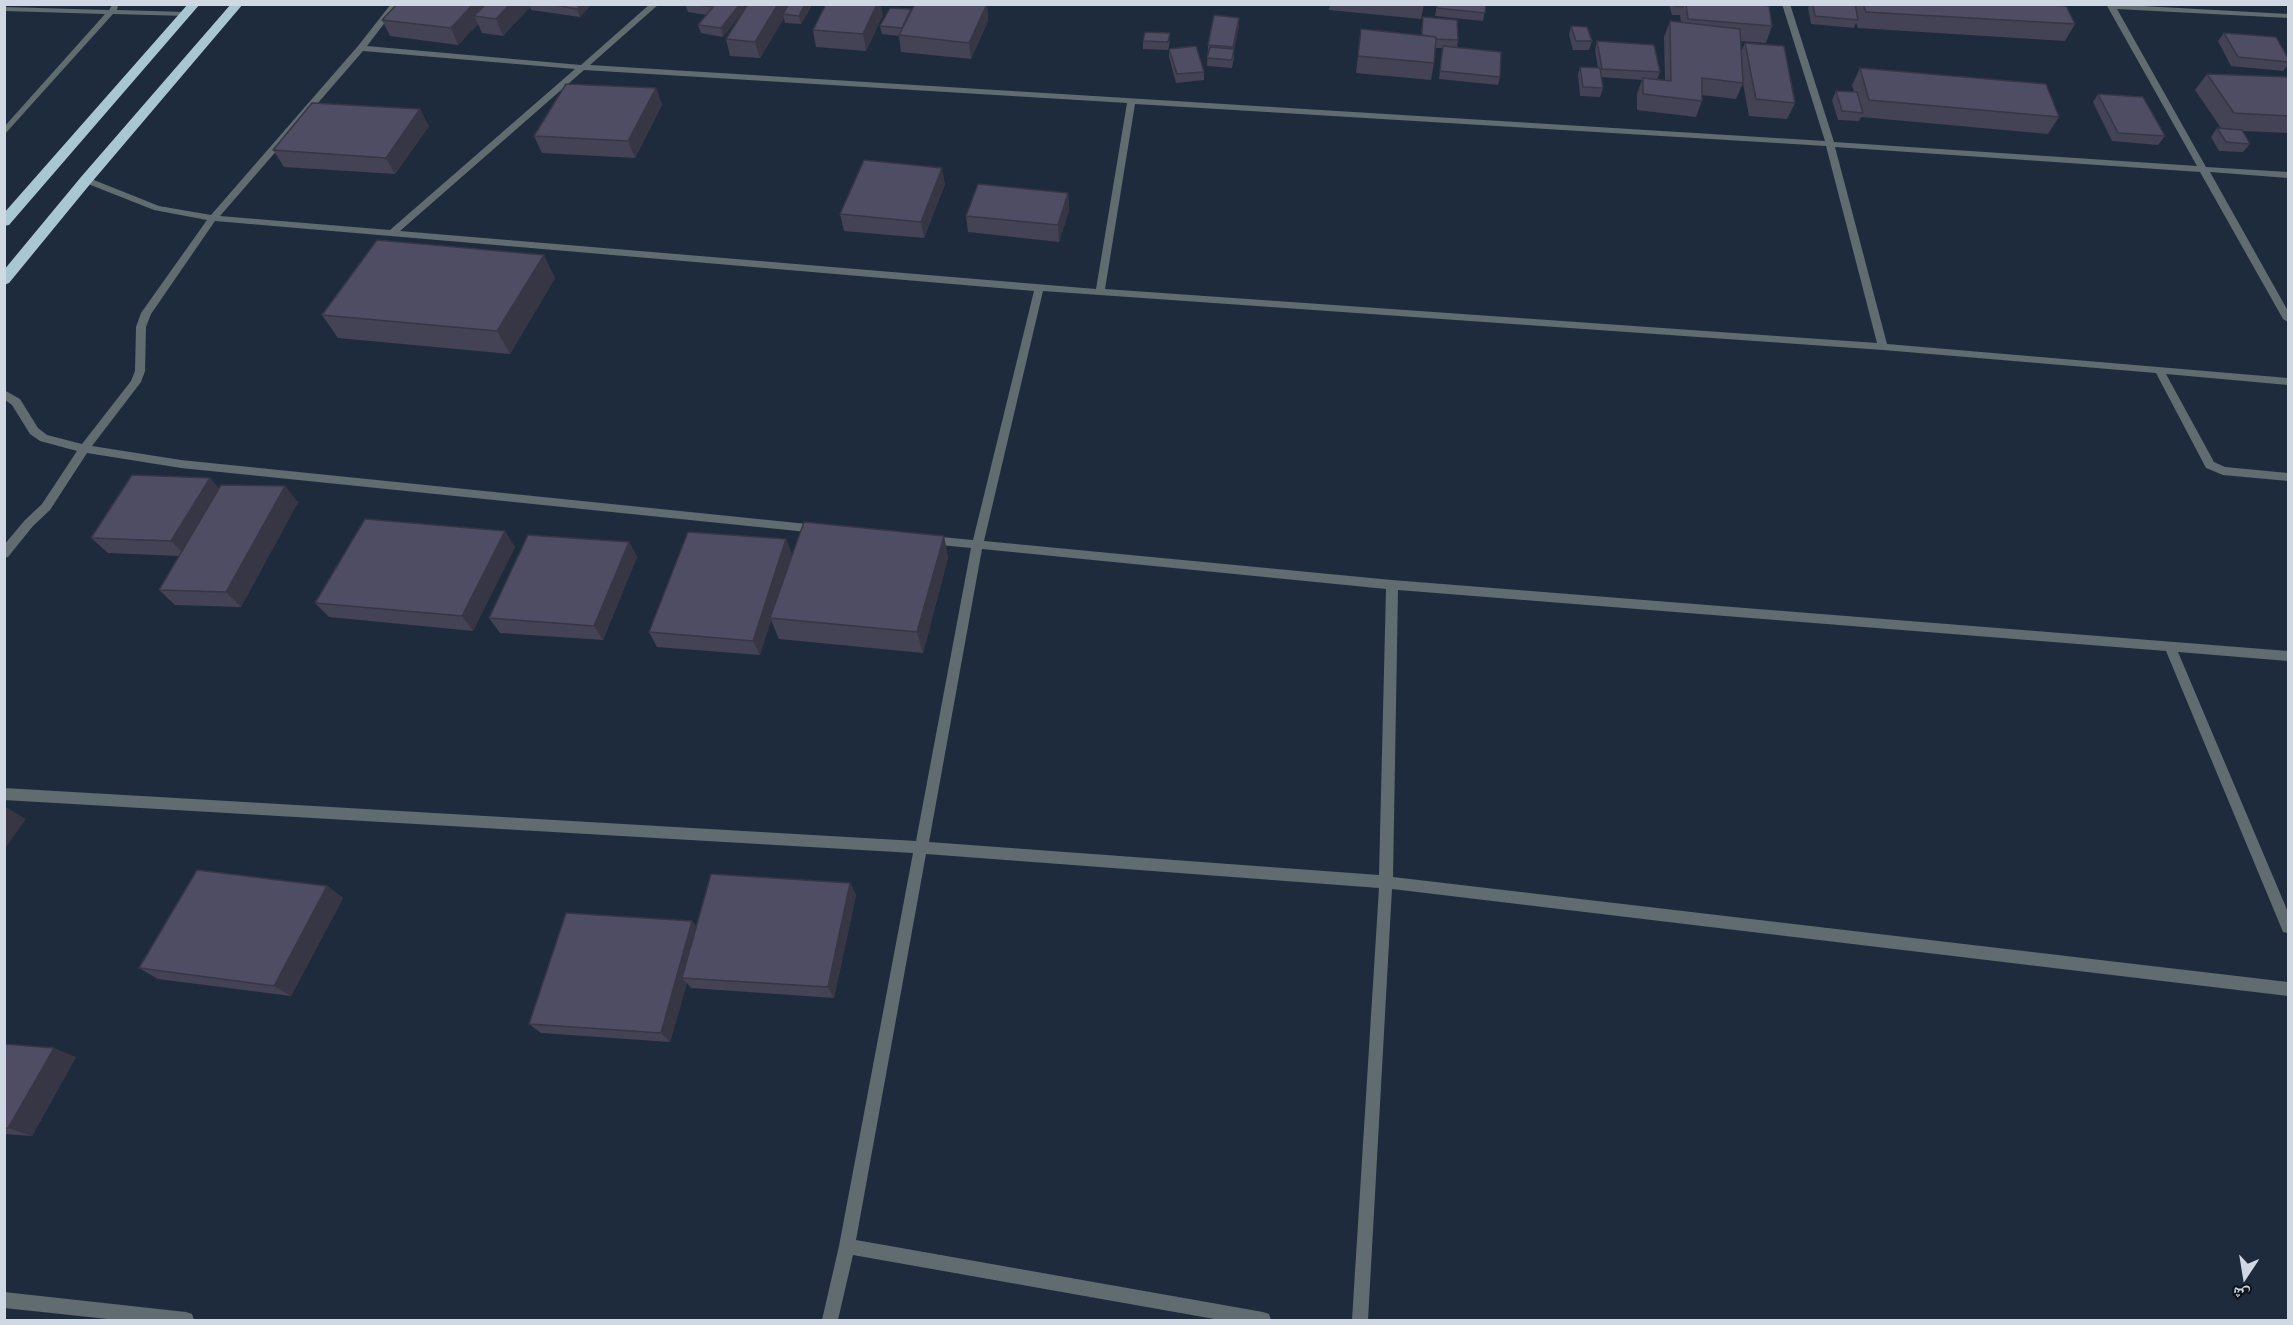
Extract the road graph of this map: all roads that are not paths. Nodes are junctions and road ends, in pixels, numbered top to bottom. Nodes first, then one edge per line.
1 (238, 4) edge
2 (395, 4) edge
3 (655, 4) edge
4 (1786, 4) edge
5 (2110, 5) edge
6 (114, 8) edge
7 (4, 9) edge
8 (191, 9) edge
9 (2289, 16) edge
10 (361, 48) junction
11 (581, 67) junction
12 (1131, 103) junction
13 (4, 133) edge
14 (1830, 144) junction
15 (2204, 170) junction
16 (2289, 176) edge
17 (86, 180) junction
18 (6, 217) edge
19 (213, 218) junction
20 (393, 232) junction
21 (4, 280) edge
22 (1040, 288) junction
23 (1100, 291) junction
24 (2289, 319) edge
25 (1883, 347) junction
26 (2159, 370) junction
27 (2289, 381) edge
28 (4, 393) edge
29 (84, 449) junction
30 (2289, 477) edge
31 (835, 530) edge
32 (918, 539) edge
33 (977, 545) junction
34 (4, 555) edge
35 (1392, 585) junction
36 (2170, 647) junction
37 (2289, 656) edge
38 (4, 794) edge
39 (919, 847) junction
40 (1386, 882) junction
41 (2289, 927) edge
42 (2289, 989) edge
43 (846, 1246) junction
44 (4, 1300) edge
45 (186, 1320) edge
46 (830, 1320) edge
47 (1263, 1320) edge
48 (1360, 1320) edge

1 - 17 highway
2 - 10 street
3 - 11 street
4 - 14 street
5 - 9 street
5 - 15 street
6 - 7 street
6 - 8 street
6 - 13 street
8 - 18 highway
10 - 11 street
10 - 19 street
11 - 12 street
11 - 20 street
12 - 14 street
12 - 23 street
14 - 15 street
14 - 25 street
15 - 16 street
15 - 24 street
17 - 19 street
17 - 21 highway
19 - 20 street
19 - 29 street
20 - 22 street
22 - 23 street
22 - 33 street
23 - 25 street
25 - 26 street
26 - 27 street
26 - 30 street
28 - 29 street
29 - 31 street
29 - 34 street
32 - 33 street
33 - 35 street
33 - 39 street
35 - 36 street
35 - 40 street
36 - 37 street
36 - 41 street
38 - 39 street
39 - 40 street
39 - 43 street
40 - 42 street
40 - 48 street
43 - 46 street
43 - 47 street
44 - 45 street

